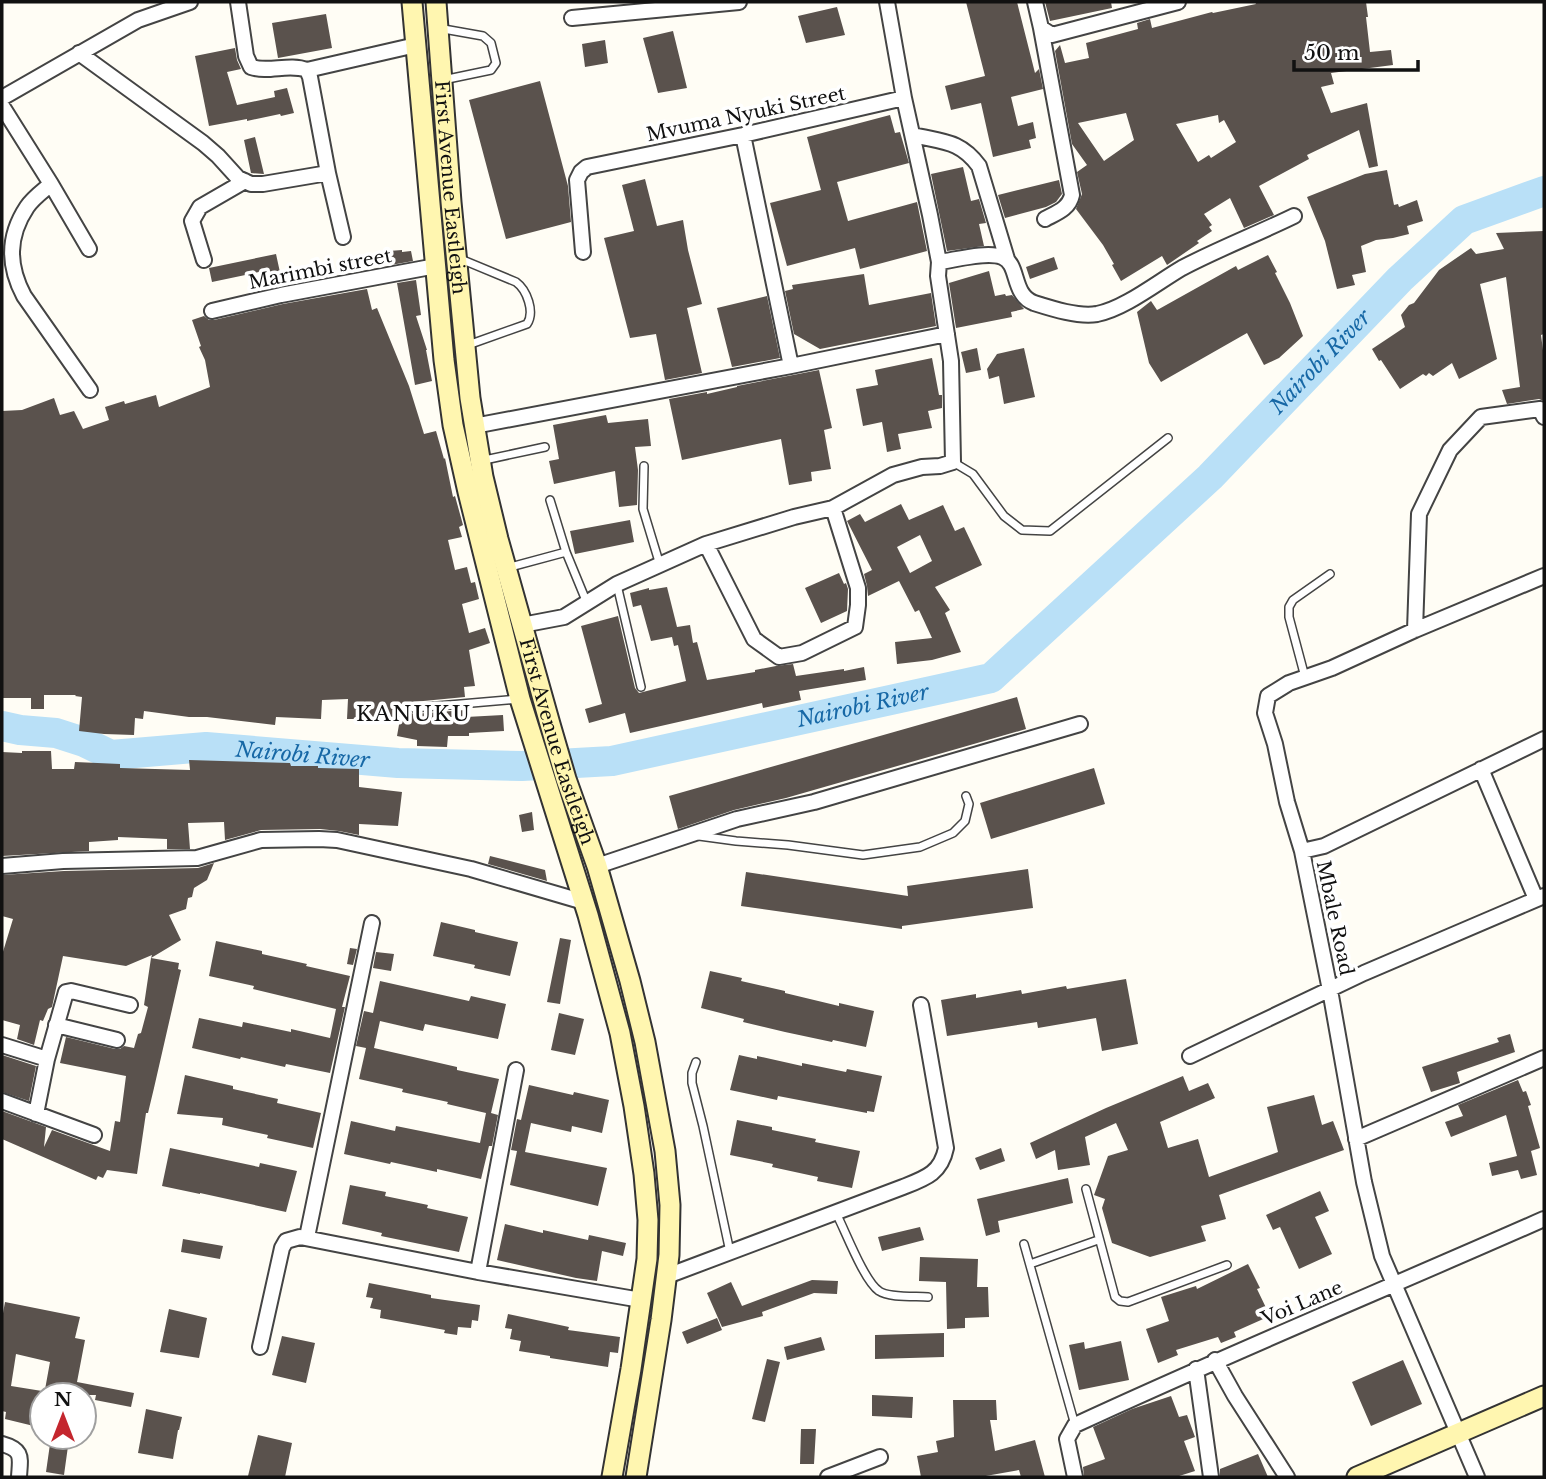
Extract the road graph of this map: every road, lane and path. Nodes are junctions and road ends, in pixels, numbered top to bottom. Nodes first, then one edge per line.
1 (190, 2) edge
2 (238, 2) edge
3 (412, 2) edge
4 (436, 2) edge
5 (739, 2) edge
6 (887, 2) edge
7 (1035, 2) edge
8 (1178, 2) edge
9 (572, 18) dead end
10 (438, 28) junction
11 (1041, 28) junction
12 (416, 45) junction
13 (79, 53) junction
14 (307, 70) junction
15 (441, 80) junction
16 (2, 98) edge
17 (904, 98) junction
18 (2, 106) edge
19 (744, 135) junction
20 (913, 135) junction
21 (328, 173) junction
22 (244, 181) junction
23 (51, 184) junction
24 (1294, 216) dead end
25 (1045, 219) dead end
26 (343, 237) dead end
27 (89, 249) dead end
28 (583, 253) dead end
29 (457, 257) junction
30 (1007, 259) junction
31 (204, 260) dead end
32 (939, 262) junction
33 (436, 266) junction
34 (212, 311) dead end
35 (947, 334) junction
36 (465, 346) junction
37 (792, 366) junction
38 (90, 390) dead end
39 (1544, 416) edge
40 (474, 426) junction
41 (1168, 438) dead end
42 (545, 447) dead end
43 (480, 461) junction
44 (953, 461) junction
45 (644, 466) dead end
46 (550, 500) dead end
47 (833, 508) junction
48 (706, 544) junction
49 (566, 552) junction
50 (660, 565) junction
51 (506, 568) junction
52 (1330, 574) dead end
53 (1544, 576) edge
54 (617, 584) junction
55 (587, 603) junction
56 (522, 625) junction
57 (1415, 630) junction
58 (1305, 677) junction
59 (641, 687) dead end
60 (520, 699) junction
61 (414, 708) dead end
62 (1080, 724) dead end
63 (1544, 738) edge
64 (1481, 769) junction
65 (966, 796) dead end
66 (692, 835) junction
67 (1302, 851) junction
68 (2, 866) edge
69 (597, 866) junction
70 (1540, 897) edge
71 (584, 902) junction
72 (372, 923) dead end
73 (1330, 990) junction
74 (130, 1005) dead end
75 (921, 1005) dead end
76 (56, 1025) junction
77 (117, 1040) dead end
78 (2, 1045) edge
79 (1190, 1056) dead end
80 (1544, 1058) edge
81 (47, 1059) junction
82 (696, 1062) dead end
83 (516, 1070) dead end
84 (2, 1101) edge
85 (36, 1114) junction
86 (94, 1135) dead end
87 (1356, 1139) junction
88 (1086, 1189) dead end
89 (836, 1212) junction
90 (1544, 1219) edge
91 (307, 1237) junction
92 (1098, 1240) junction
93 (1024, 1244) dead end
94 (730, 1252) junction
95 (1030, 1264) junction
96 (1227, 1265) dead end
97 (478, 1272) junction
98 (667, 1276) junction
99 (1394, 1285) junction
100 (928, 1297) dead end
101 (641, 1300) junction
102 (260, 1347) dead end
103 (1215, 1360) junction
104 (1196, 1369) junction
105 (1544, 1396) edge
106 (1075, 1425) junction
107 (1458, 1433) junction
108 (2, 1444) edge
109 (880, 1457) dead end
110 (19, 1477) edge
111 (612, 1477) edge
112 (638, 1477) edge
113 (828, 1477) edge
114 (1075, 1477) edge
115 (1211, 1477) edge
116 (1287, 1477) edge
117 (1357, 1477) edge
118 (1477, 1477) edge

1 - 13 street
2 - 14 street
3 - 12 main road, First Avenue Eastleigh
4 - 10 main road, First Avenue Eastleigh
5 - 9 street
6 - 17 street
7 - 11 street
8 - 11 street
10 - 15 main road, First Avenue Eastleigh
10 - 15 lane
11 - 25 street
12 - 14 street
12 - 33 main road, First Avenue Eastleigh
13 - 16 street
13 - 22 street
14 - 21 street
15 - 29 main road, First Avenue Eastleigh
17 - 19 street, Mvuma Nyuki Street
17 - 20 street
18 - 23 street
19 - 28 street, Mvuma Nyuki Street
19 - 37 street
20 - 30 street
20 - 32 street
21 - 22 street
21 - 26 street
22 - 31 street
23 - 27 street
23 - 38 street
24 - 30 street
29 - 36 main road, First Avenue Eastleigh
29 - 36 lane
30 - 32 street
32 - 35 street
33 - 34 street, Marimbi street
33 - 60 main road, First Avenue Eastleigh
35 - 37 street
35 - 44 street
36 - 40 main road, First Avenue Eastleigh
37 - 40 street
39 - 57 street
40 - 43 main road, First Avenue Eastleigh
41 - 44 lane
42 - 43 lane
43 - 51 main road, First Avenue Eastleigh
44 - 47 street
45 - 50 lane
46 - 49 lane
47 - 48 street
47 - 48 street
48 - 50 street
49 - 51 lane
49 - 55 lane
50 - 54 street
51 - 56 main road, First Avenue Eastleigh
52 - 58 lane
53 - 57 street, Mbale Road
54 - 55 street
54 - 59 lane
55 - 56 street
56 - 69 main road, First Avenue Eastleigh
57 - 58 street, Mbale Road
58 - 67 street, Mbale Road
60 - 61 lane
60 - 71 main road, First Avenue Eastleigh
62 - 66 street
63 - 64 street
64 - 67 street
64 - 70 street
65 - 66 lane
66 - 69 street
67 - 73 street, Mbale Road
68 - 71 street
69 - 98 main road, First Avenue Eastleigh
70 - 73 street
71 - 101 main road, First Avenue Eastleigh
72 - 91 street
73 - 79 street
73 - 87 street, Mbale Road
74 - 76 street
75 - 89 street
76 - 77 street
76 - 81 street
78 - 81 street
80 - 87 street
81 - 85 street
82 - 94 lane
83 - 97 street
84 - 85 street
85 - 86 street
87 - 99 street, Mbale Road
88 - 92 lane
89 - 94 street
89 - 100 lane
90 - 99 street, Voi Lane
91 - 97 street
91 - 102 street
92 - 95 lane
92 - 96 lane
93 - 95 lane
94 - 98 street
95 - 106 lane
97 - 101 street
98 - 112 main road, First Avenue Eastleigh
99 - 103 street, Voi Lane
99 - 107 street, Mbale Road
101 - 111 main road, First Avenue Eastleigh
103 - 104 street, Voi Lane
103 - 116 street
104 - 106 street, Voi Lane
104 - 115 street
105 - 107 main road
106 - 114 street
107 - 117 main road
107 - 118 street, Mbale Road
108 - 110 street
109 - 113 street

